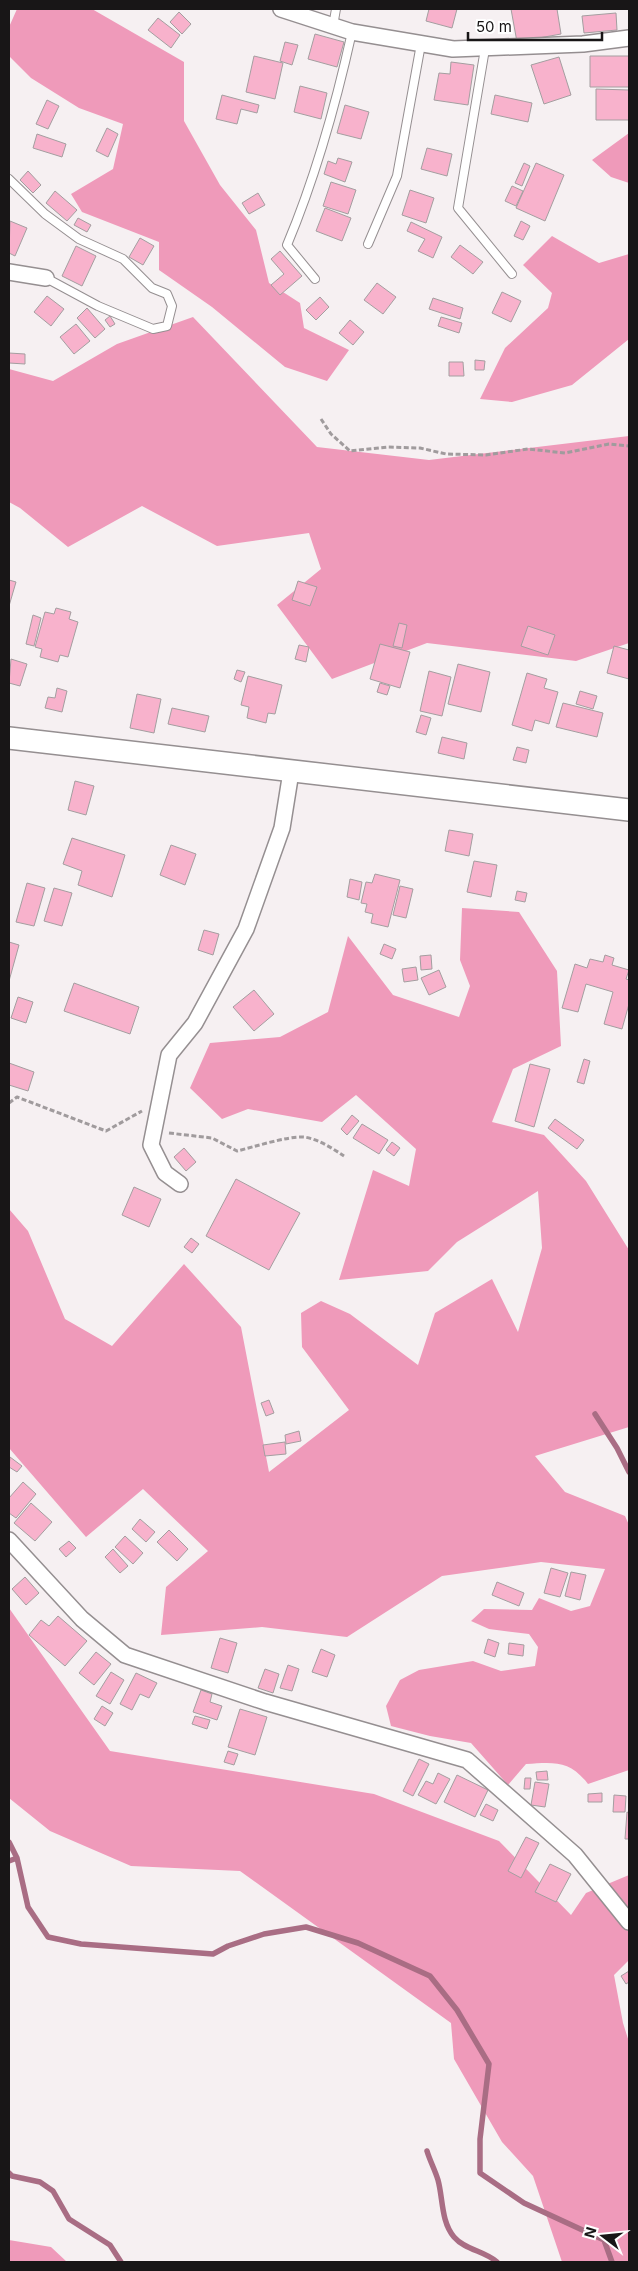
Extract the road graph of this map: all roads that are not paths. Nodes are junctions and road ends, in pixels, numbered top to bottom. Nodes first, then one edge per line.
1 (281, 9) edge
2 (336, 9) edge
3 (333, 26) junction
4 (352, 32) junction
5 (629, 38) edge
6 (421, 44) junction
7 (485, 49) junction
8 (9, 179) edge
9 (368, 244) dead end
10 (9, 272) edge
11 (512, 274) dead end
12 (46, 278) joint
13 (315, 279) dead end
14 (9, 738) edge
15 (291, 772) junction
16 (629, 810) edge
17 (180, 1184) dead end
18 (9, 1540) edge
19 (629, 1922) edge

1 - 3 street
2 - 3 lane
3 - 4 street
4 - 6 street
4 - 13 lane
5 - 7 street
6 - 7 street
6 - 9 lane
7 - 11 lane
8 - 12 lane
10 - 12 street
14 - 15 main road
15 - 16 main road
15 - 17 street
18 - 19 street

